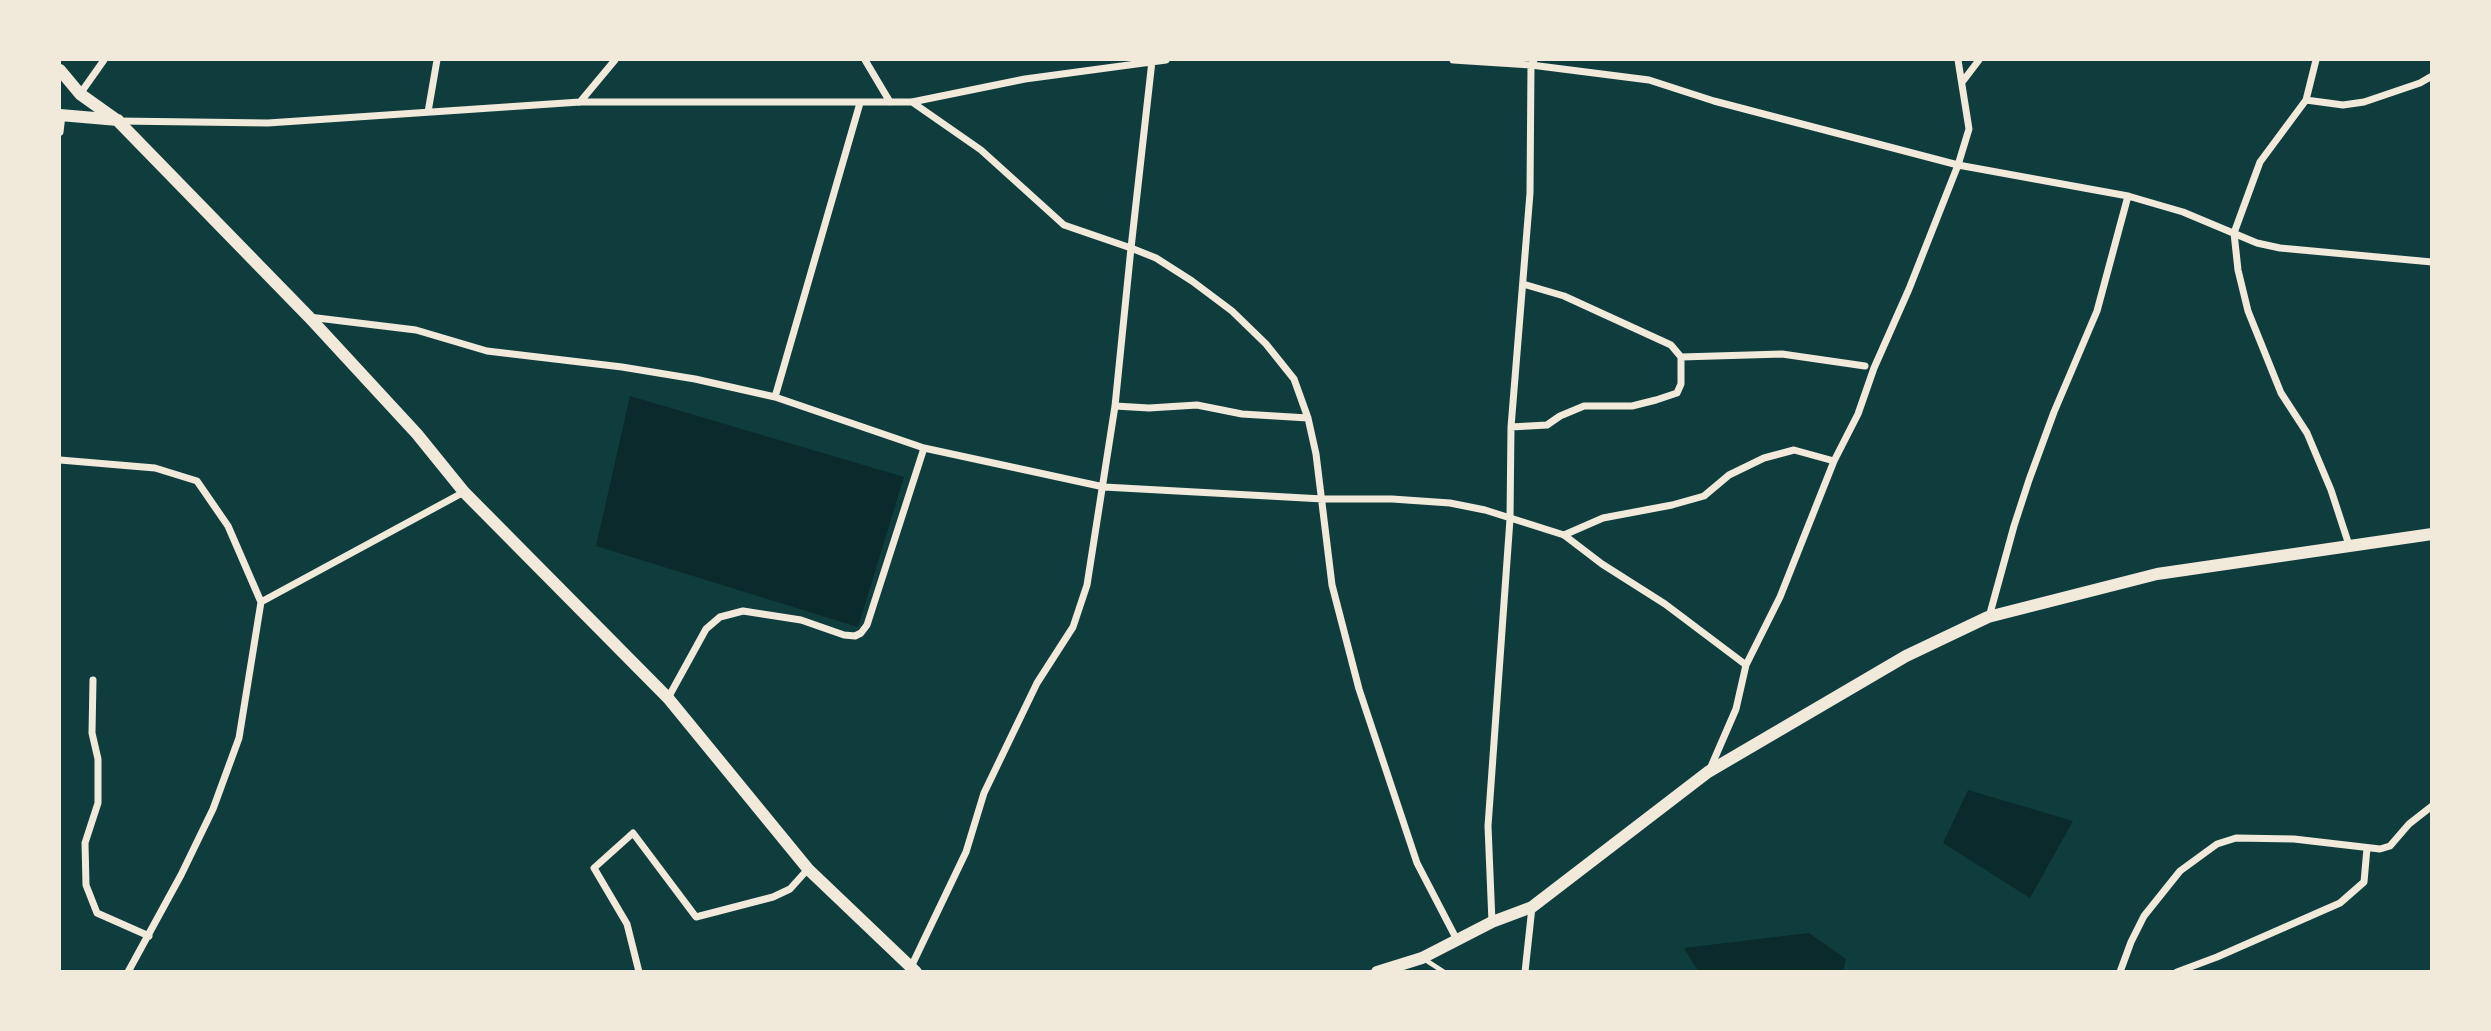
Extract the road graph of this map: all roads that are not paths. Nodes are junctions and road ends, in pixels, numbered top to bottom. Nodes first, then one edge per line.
1 (104, 60) edge
2 (437, 60) edge
3 (615, 60) edge
4 (864, 60) edge
5 (1166, 60) edge
6 (1453, 60) edge
7 (1473, 60) edge
8 (1958, 60) edge
9 (1979, 60) edge
10 (2316, 60) edge
11 (1152, 61) edge
12 (1532, 62) edge
13 (60, 70) edge
14 (2431, 76) edge
15 (1962, 82) junction
16 (80, 94) junction
17 (2306, 100) junction
18 (580, 102) junction
19 (890, 102) junction
20 (912, 102) junction
21 (860, 103) junction
22 (428, 112) junction
23 (61, 115) edge
24 (118, 121) junction
25 (60, 132) edge
26 (1958, 165) junction
27 (2128, 196) junction
28 (2234, 233) junction
29 (1131, 248) junction
30 (2431, 262) edge
31 (1523, 284) junction
32 (309, 317) junction
33 (1681, 357) junction
34 (1865, 366) dead end
35 (775, 397) junction
36 (1115, 406) junction
37 (1308, 418) junction
38 (1511, 427) junction
39 (924, 448) junction
40 (60, 460) edge
41 (1833, 461) junction
42 (1104, 487) junction
43 (464, 492) junction
44 (1323, 499) junction
45 (1510, 519) junction
46 (2431, 534) edge
47 (1564, 535) junction
48 (2349, 545) junction
49 (261, 602) junction
50 (1988, 617) junction
51 (1746, 665) junction
52 (93, 680) dead end
53 (668, 698) junction
54 (1708, 772) junction
55 (2431, 806) edge
56 (2367, 848) junction
57 (808, 869) junction
58 (1532, 907) junction
59 (1492, 922) junction
60 (149, 936) junction
61 (1457, 940) junction
62 (1422, 958) junction
63 (914, 969) edge
64 (128, 971) edge
65 (639, 971) edge
66 (1377, 971) edge
67 (1444, 971) edge
68 (1525, 971) edge
69 (2120, 971) edge
70 (2177, 971) edge

1 - 16 street
2 - 22 street
3 - 18 street
4 - 19 street
5 - 11 street
6 - 7 street
7 - 12 street
8 - 15 street
9 - 15 street
10 - 17 street
11 - 20 street
11 - 29 street
12 - 26 street
12 - 31 street
13 - 16 main road
14 - 17 street
15 - 26 street
16 - 23 main road
16 - 24 main road
17 - 28 street
18 - 21 street
18 - 22 street
19 - 20 street
19 - 21 street
20 - 29 street
21 - 35 street
22 - 24 street
23 - 24 main road
23 - 25 street
24 - 32 main road
26 - 27 street
26 - 41 street
27 - 28 street
27 - 50 street
28 - 30 street
28 - 48 street
29 - 36 street
29 - 37 street
31 - 33 street
31 - 38 street
32 - 35 street
32 - 43 main road
33 - 34 street
33 - 38 street
35 - 39 street
36 - 37 street
36 - 42 street
37 - 44 street
38 - 45 street
39 - 42 street
39 - 53 street
40 - 49 street
41 - 47 street
41 - 51 street
42 - 44 street
42 - 63 street
43 - 49 street
43 - 53 main road
44 - 45 street
44 - 61 street
45 - 47 street
45 - 59 street
46 - 48 main road
47 - 51 street
48 - 50 main road
49 - 60 street
50 - 54 main road
51 - 54 street
52 - 60 street
53 - 57 main road
54 - 58 main road
55 - 56 street
56 - 69 street
56 - 70 street
57 - 63 main road
57 - 65 street
58 - 59 main road
58 - 68 street
59 - 61 main road
60 - 64 street
61 - 62 main road
62 - 66 main road
62 - 67 lane

